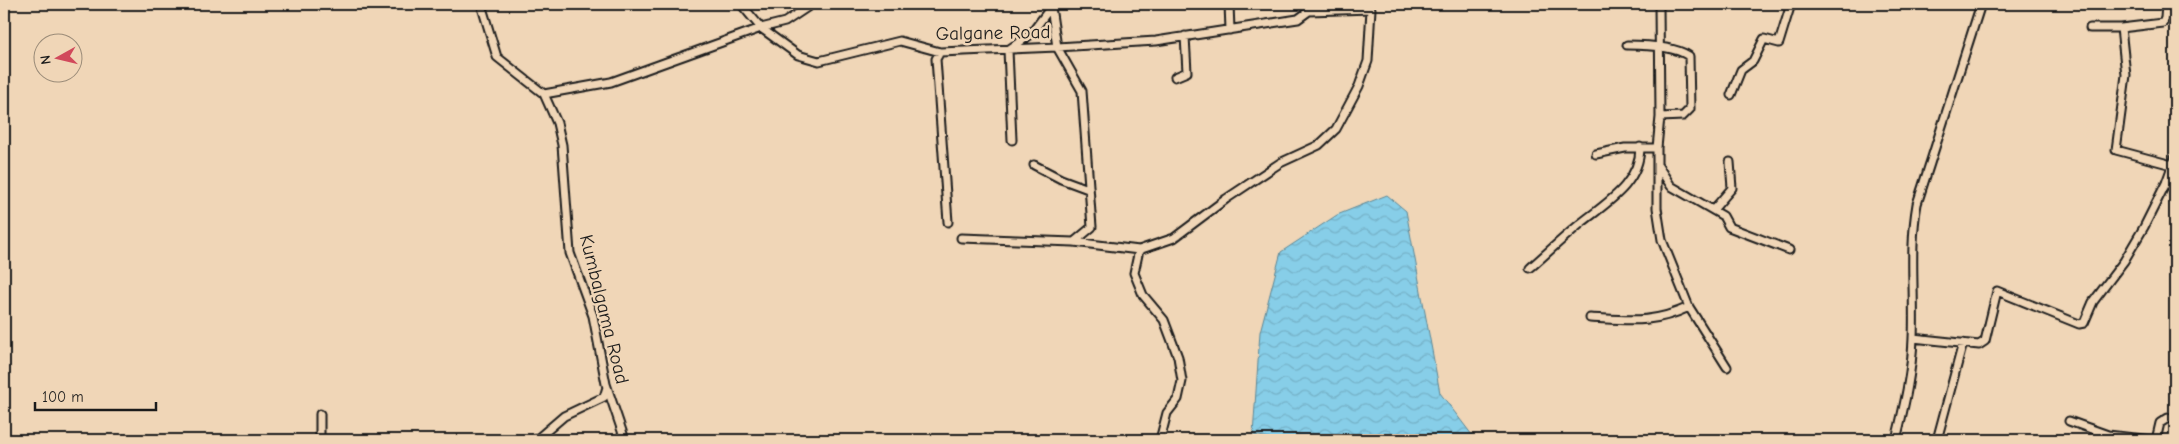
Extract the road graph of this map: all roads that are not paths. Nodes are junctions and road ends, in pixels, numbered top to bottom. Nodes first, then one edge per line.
1 (481, 4) edge
2 (741, 4) edge
3 (812, 4) edge
4 (1229, 4) edge
5 (1659, 4) edge
6 (1791, 4) edge
7 (1980, 4) edge
8 (2166, 4) edge
9 (1051, 5) edge
10 (1372, 6) edge
11 (761, 28) junction
12 (2090, 28) dead end
13 (2121, 28) junction
14 (1230, 30) junction
15 (1185, 36) junction
16 (1626, 45) dead end
17 (1057, 48) junction
18 (1659, 48) junction
19 (1008, 50) junction
20 (940, 52) junction
21 (1174, 77) dead end
22 (544, 94) junction
23 (1731, 96) dead end
24 (1346, 110) dead end
25 (1660, 117) junction
26 (1012, 140) dead end
27 (1640, 147) junction
28 (1657, 148) junction
29 (1596, 154) dead end
30 (2174, 161) edge
31 (1730, 162) dead end
32 (1034, 165) dead end
33 (1658, 166) junction
34 (1088, 189) junction
35 (1713, 210) junction
36 (948, 222) dead end
37 (961, 238) dead end
38 (1074, 242) junction
39 (1139, 250) junction
40 (1789, 250) dead end
41 (1530, 268) dead end
42 (1689, 308) junction
43 (1590, 318) dead end
44 (1913, 338) junction
45 (1963, 343) junction
46 (1727, 367) dead end
47 (606, 384) junction
48 (320, 414) dead end
49 (2175, 419) edge
50 (2069, 421) dead end
51 (320, 440) edge
52 (536, 440) edge
53 (623, 440) edge
54 (1160, 440) edge
55 (1896, 440) edge
56 (1937, 440) edge
57 (2154, 440) edge

1 - 22 street, Kumbalgama Road
2 - 11 street, Galgane Road
3 - 11 street
4 - 14 street
5 - 18 street
6 - 23 street
7 - 44 street
8 - 13 street
9 - 17 street
9 - 19 street
10 - 14 street, Galgane Road
10 - 24 street
10 - 39 street
11 - 20 street, Galgane Road
11 - 22 street
12 - 13 street
13 - 30 street
14 - 15 street, Galgane Road
15 - 17 street, Galgane Road
15 - 21 street
16 - 18 street
17 - 19 street, Galgane Road
17 - 34 street
18 - 25 street
18 - 25 street
19 - 20 street, Galgane Road
19 - 26 street
20 - 36 street
22 - 47 street, Kumbalgama Road
25 - 28 street
27 - 28 street
27 - 29 street
27 - 41 street
28 - 33 street
30 - 45 street
31 - 35 street
32 - 34 street
33 - 35 street
33 - 42 street
34 - 38 street
35 - 40 street
37 - 38 street
38 - 39 street
39 - 54 street
42 - 43 street
42 - 46 street
44 - 45 street
44 - 55 street
45 - 56 street
47 - 52 street
47 - 53 street, Kumbalgama Road
48 - 51 street
49 - 57 street
50 - 57 street

